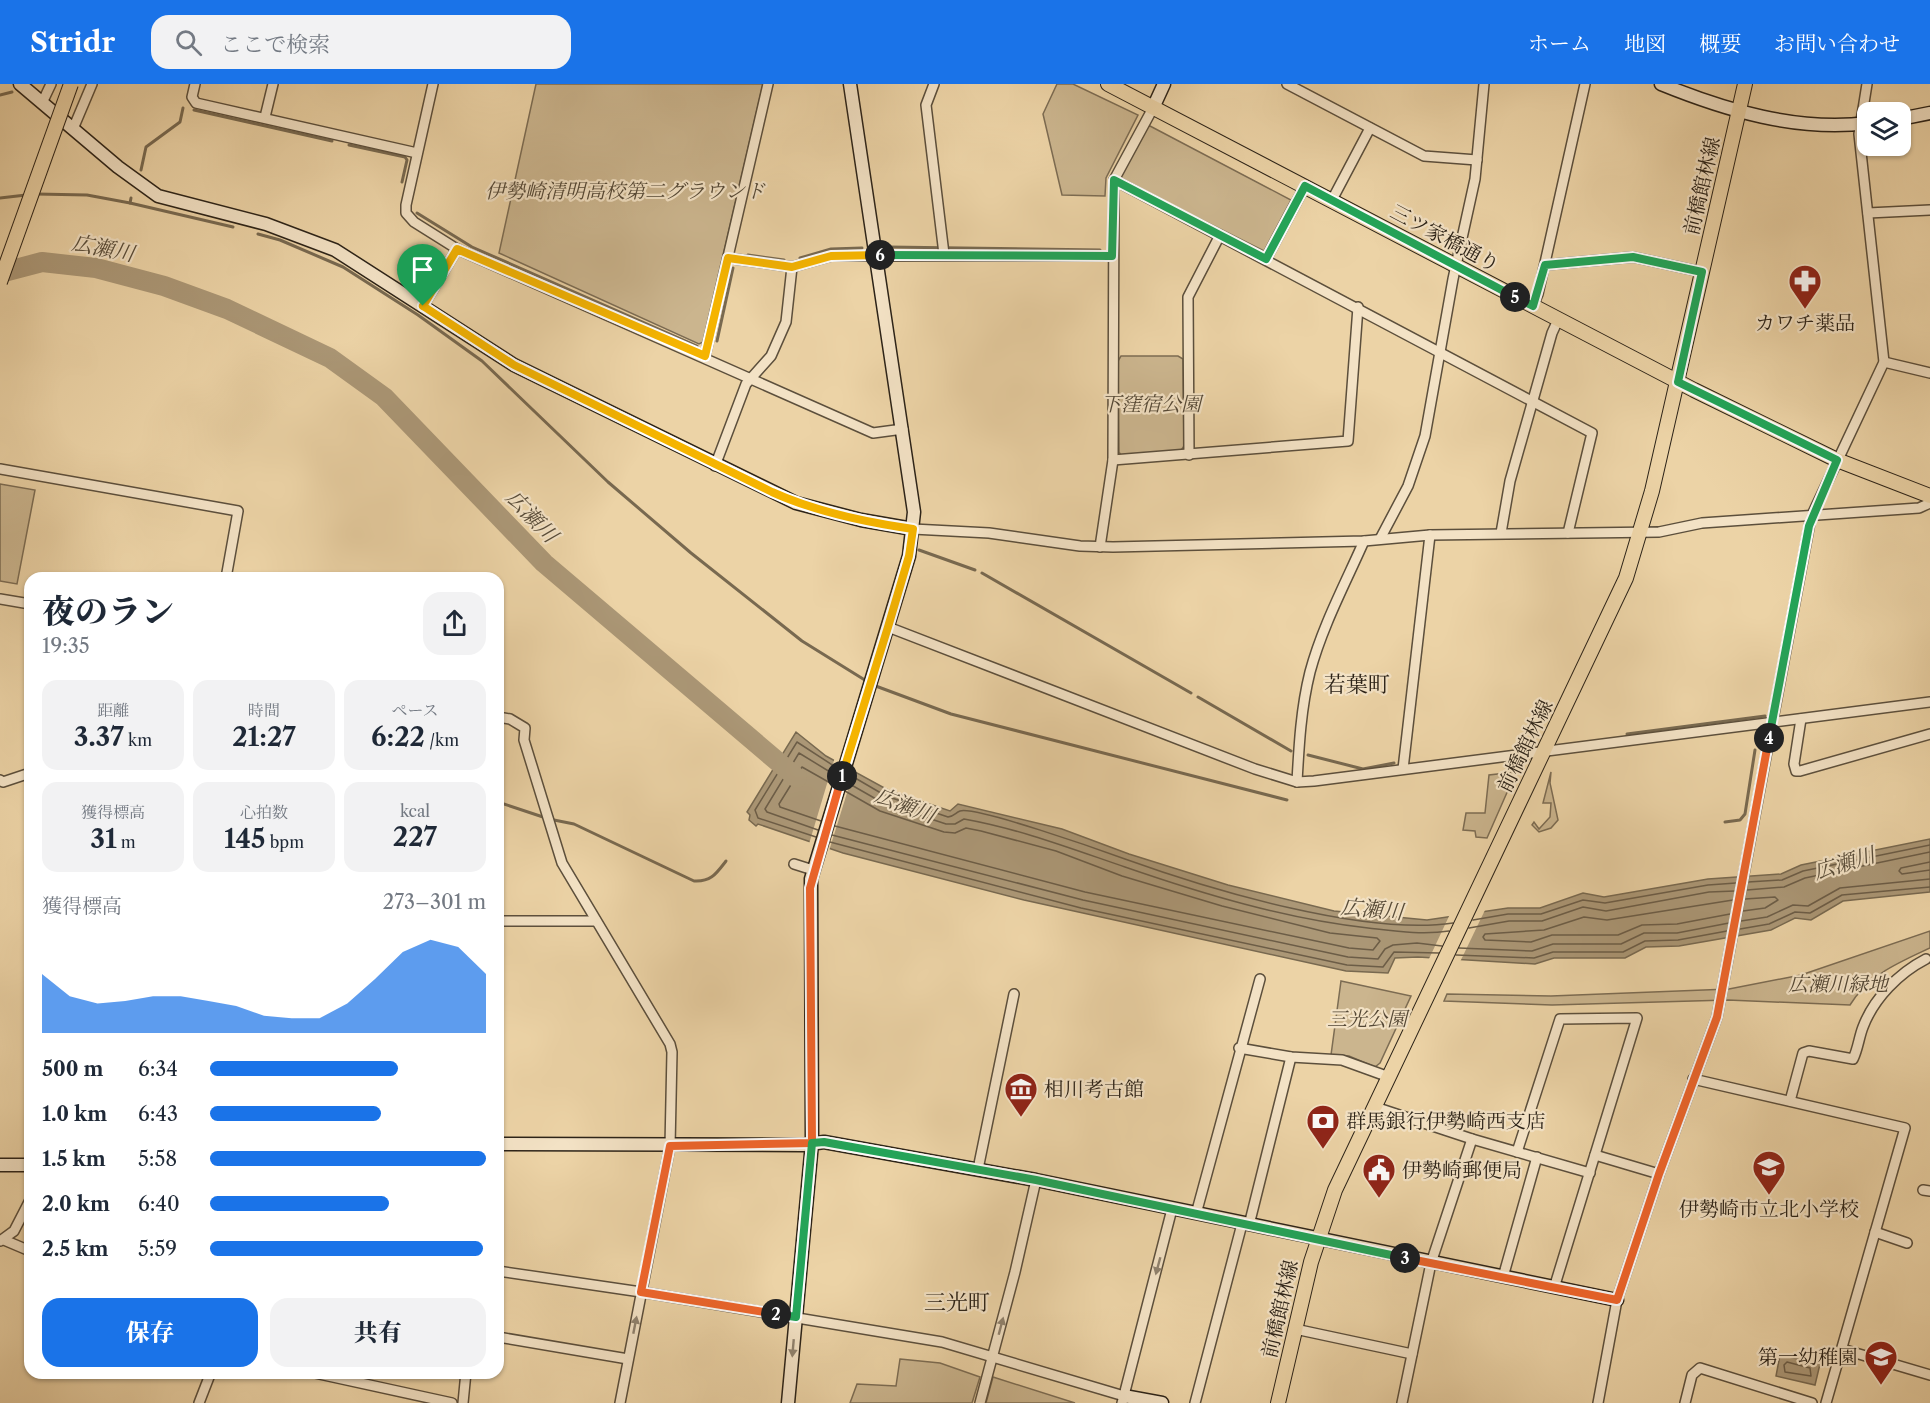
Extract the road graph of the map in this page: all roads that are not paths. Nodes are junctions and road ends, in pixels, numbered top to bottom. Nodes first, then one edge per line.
1 (20, 84) edge
2 (51, 84) edge
3 (71, 84) edge
4 (92, 84) edge
5 (195, 84) edge
6 (273, 84) edge
7 (433, 84) edge
8 (768, 84) edge
9 (850, 84) edge
10 (934, 84) edge
11 (1108, 84) edge
12 (1164, 84) edge
13 (1287, 84) edge
14 (1484, 84) edge
15 (1585, 84) edge
16 (1661, 84) edge
17 (1745, 84) edge
18 (1867, 84) edge
19 (1865, 102) edge
20 (42, 103) junction
21 (1153, 108) junction
22 (1739, 112) junction
23 (1930, 113) edge
24 (265, 117) junction
25 (1911, 117) edge
26 (1857, 124) edge
27 (1370, 128) junction
28 (73, 129) junction
29 (417, 153) junction
30 (1865, 156) edge
31 (1477, 160) junction
32 (1114, 180) junction
33 (1305, 186) junction
34 (1332, 200) junction
35 (1930, 210) edge
36 (1868, 213) junction
37 (1220, 235) junction
38 (457, 249) junction
39 (944, 254) junction
40 (878, 255) junction
41 (1112, 256) junction
42 (728, 258) junction
43 (1266, 259) junction
44 (1456, 265) junction
45 (1545, 265) junction
46 (792, 267) junction
47 (1702, 272) junction
48 (0, 282) edge
49 (423, 306) junction
50 (1533, 306) junction
51 (1358, 307) junction
52 (1558, 320) junction
53 (1440, 351) junction
54 (705, 356) junction
55 (1884, 362) junction
56 (1930, 373) edge
57 (751, 378) junction
58 (1678, 382) junction
59 (1534, 400) junction
60 (903, 429) junction
61 (1189, 455) junction
62 (1113, 460) junction
63 (1837, 460) junction
64 (715, 466) junction
65 (0, 469) edge
66 (1930, 496) edge
67 (1930, 503) edge
68 (1811, 517) junction
69 (913, 529) junction
70 (1641, 532) junction
71 (1501, 533) junction
72 (1568, 533) junction
73 (1430, 535) junction
74 (1380, 539) junction
75 (1364, 541) junction
76 (1100, 547) junction
77 (227, 572) edge
78 (0, 599) edge
79 (24, 603) edge
80 (888, 627) junction
81 (1930, 702) edge
82 (504, 718) edge
83 (1801, 719) junction
84 (1772, 722) junction
85 (1930, 734) edge
86 (1544, 753) junction
87 (1403, 769) junction
88 (24, 775) edge
89 (0, 780) edge
90 (1296, 782) junction
91 (794, 864) dead end
92 (814, 866) junction
93 (504, 921) edge
94 (596, 921) junction
95 (1926, 959) dead end
96 (1260, 979) dead end
97 (1014, 994) dead end
98 (1239, 1048) junction
99 (1291, 1057) junction
100 (1389, 1077) junction
101 (1693, 1079) junction
102 (1790, 1101) junction
103 (1375, 1107) junction
104 (1472, 1140) junction
105 (812, 1143) junction
106 (504, 1144) edge
107 (670, 1146) junction
108 (1517, 1152) junction
109 (1595, 1155) junction
110 (1537, 1157) junction
111 (0, 1165) edge
112 (24, 1165) edge
113 (978, 1169) junction
114 (1590, 1173) junction
115 (1659, 1174) junction
116 (1036, 1180) junction
117 (1172, 1209) junction
118 (24, 1212) edge
119 (1196, 1215) junction
120 (1246, 1225) junction
121 (1875, 1232) junction
122 (2, 1240) edge
123 (1317, 1240) junction
124 (1907, 1243) dead end
125 (24, 1249) edge
126 (1431, 1263) junction
127 (504, 1272) edge
128 (1503, 1277) junction
129 (1554, 1288) junction
130 (641, 1292) junction
131 (1617, 1300) junction
132 (796, 1317) junction
133 (1295, 1329) junction
134 (504, 1338) edge
135 (1842, 1348) junction
136 (1412, 1354) junction
137 (993, 1357) junction
138 (628, 1359) junction
139 (1930, 1375) edge
140 (208, 1379) edge
141 (342, 1379) edge
142 (465, 1379) edge
143 (1123, 1399) edge
144 (199, 1403) edge
145 (452, 1403) edge
146 (463, 1403) edge
147 (620, 1403) edge
148 (788, 1403) edge
149 (980, 1403) edge
150 (1162, 1403) edge
151 (1195, 1403) edge
152 (1278, 1403) edge
153 (1402, 1403) edge
154 (1598, 1403) edge
155 (1685, 1403) edge
156 (1812, 1403) edge
157 (1826, 1403) edge

1 - 20 street
2 - 20 street
3 - 48 main road, bridge
4 - 28 street
5 - 24 street
6 - 24 street
7 - 29 street
8 - 42 street
9 - 40 street
10 - 39 street
11 - 21 main road, 三ツ家橋通り
12 - 21 street
13 - 27 street
14 - 31 street
15 - 45 street
16 - 22 street
17 - 22 main road, 前橋館林線
18 - 19 street
20 - 28 street
21 - 32 street
21 - 33 main road, 三ツ家橋通り
22 - 26 street
22 - 47 main road, 前橋館林線
23 - 25 street
24 - 29 street
27 - 31 street
27 - 34 street
28 - 49 street
29 - 38 street
30 - 36 street
31 - 44 street
32 - 37 street
32 - 41 street
33 - 34 main road, 三ツ家橋通り
33 - 43 street
34 - 44 main road, 三ツ家橋通り
35 - 36 street
36 - 55 street
37 - 43 street
37 - 61 street
38 - 49 street
38 - 54 street
39 - 40 street
39 - 41 street
40 - 46 street
40 - 60 street
41 - 62 street
42 - 46 street
42 - 54 street
43 - 51 street
44 - 50 main road, 三ツ家橋通り
44 - 53 street
45 - 47 street
45 - 50 street
46 - 57 street
47 - 58 main road, 前橋館林線
49 - 64 street
50 - 52 main road, 三ツ家橋通り
51 - 53 street
51 - 61 street
52 - 58 main road, 三ツ家橋通り
52 - 59 street
53 - 59 street
53 - 74 street
54 - 57 street
55 - 56 street
55 - 63 street
57 - 60 street
57 - 64 street
58 - 63 main road, 三ツ家橋通り
58 - 70 main road, 前橋館林線
59 - 71 street
59 - 72 street
60 - 69 street
61 - 62 street
62 - 76 street
63 - 66 main road, 三ツ家橋通り
63 - 68 street
64 - 69 street
65 - 77 street
67 - 68 street
68 - 70 street
68 - 84 street
69 - 76 street
69 - 80 street
70 - 72 street
70 - 86 main road, 前橋館林線
71 - 72 street
71 - 73 street
73 - 74 street
73 - 87 street
74 - 75 street
75 - 76 street
75 - 90 street
78 - 79 street
80 - 90 street
80 - 92 street
81 - 83 street
82 - 94 street
83 - 84 street
83 - 85 street
84 - 86 street
84 - 101 street
86 - 87 street
86 - 100 main road, 前橋館林線
87 - 90 street
88 - 89 street
91 - 92 street
92 - 105 street
93 - 94 street
94 - 107 street
95 - 102 street
96 - 98 street
97 - 113 street
98 - 99 street
98 - 119 street
99 - 100 street
99 - 120 street
100 - 103 main road, 前橋館林線
101 - 102 street
101 - 115 street
102 - 121 street
103 - 104 street
103 - 123 main road, 前橋館林線
104 - 108 street
104 - 126 street
105 - 107 street
105 - 113 street
105 - 132 street
106 - 107 street
107 - 130 street
108 - 109 street
108 - 110 street
109 - 114 street
109 - 115 street
110 - 114 street
110 - 128 street
111 - 112 street
113 - 116 street
114 - 129 street
115 - 131 street
116 - 117 street
137 -> 116 street
117 - 119 street
117 -> 143 street
118 - 122 street
119 - 120 street
120 - 123 street
120 - 151 street
121 - 124 street
121 - 135 street
122 - 125 street
123 - 126 street
123 - 133 main road, 前橋館林線
126 - 128 street
126 - 136 street
127 - 130 street
128 - 129 street
129 - 131 street
130 - 132 street
138 -> 130 street
131 - 154 street
132 - 137 street
132 -> 148 street
133 - 136 street
133 - 152 main road, 前橋館林線
134 - 138 street
135 - 139 street
135 - 157 street
136 - 153 street
137 - 143 street
137 - 149 street
138 - 147 street
140 - 144 street
141 - 145 street
142 - 146 street
143 - 150 street
155 - 156 street

